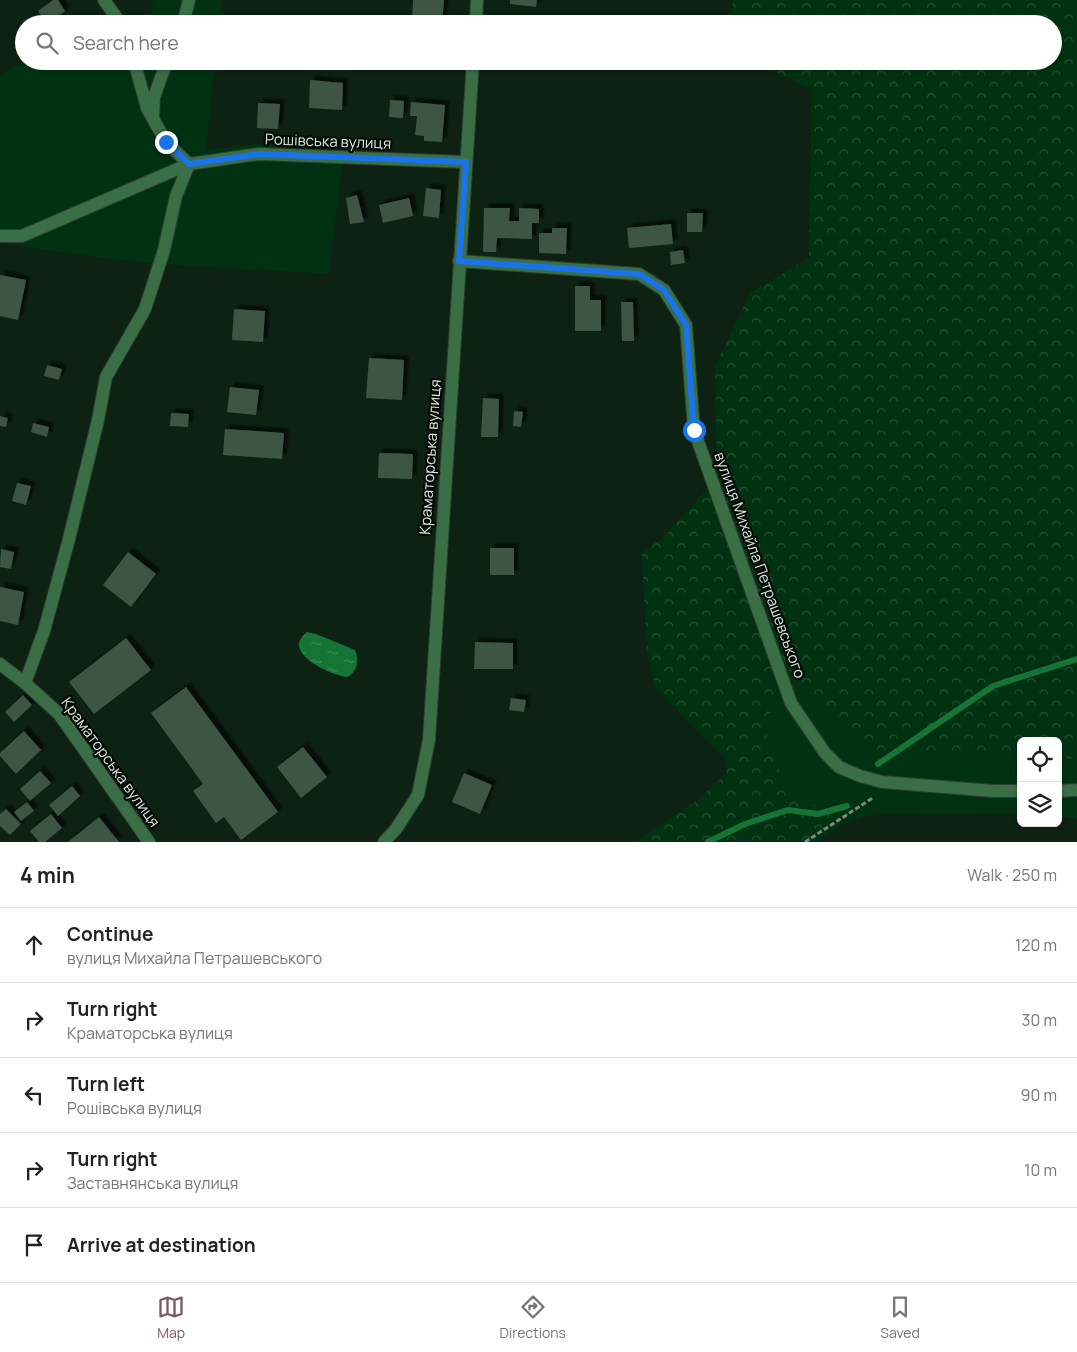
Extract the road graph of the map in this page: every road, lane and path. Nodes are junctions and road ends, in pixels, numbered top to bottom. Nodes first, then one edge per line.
1 (104, 0) edge
2 (189, 0) edge
3 (477, 0) edge
4 (115, 15) edge
5 (185, 15) edge
6 (476, 15) edge
7 (136, 70) edge
8 (164, 70) edge
9 (472, 70) edge
10 (153, 118) junction
11 (466, 162) junction
12 (189, 164) junction
13 (0, 236) edge
14 (459, 261) junction
15 (0, 664) edge
16 (25, 683) junction
17 (882, 782) junction
18 (1062, 790) edge
19 (1077, 790) edge
20 (1017, 791) edge
21 (149, 842) edge
22 (384, 842) edge
23 (805, 842) edge

1 - 4 street
2 - 5 street
3 - 6 street
7 - 10 street
8 - 10 street
9 - 11 street, Краматорська вулиця
10 - 12 street
11 - 12 street, Рошівська вулиця
11 - 14 street, Краматорська вулиця
12 - 13 street, Рошівська вулиця
12 - 16 street
14 - 17 street, вулиця Михайла Петрашевського
14 - 22 street, Краматорська вулиця
15 - 16 street, Краматорська вулиця
16 - 21 street, Краматорська вулиця
17 - 20 street, вулиця Михайла Петрашевського
17 - 23 path
18 - 19 street

